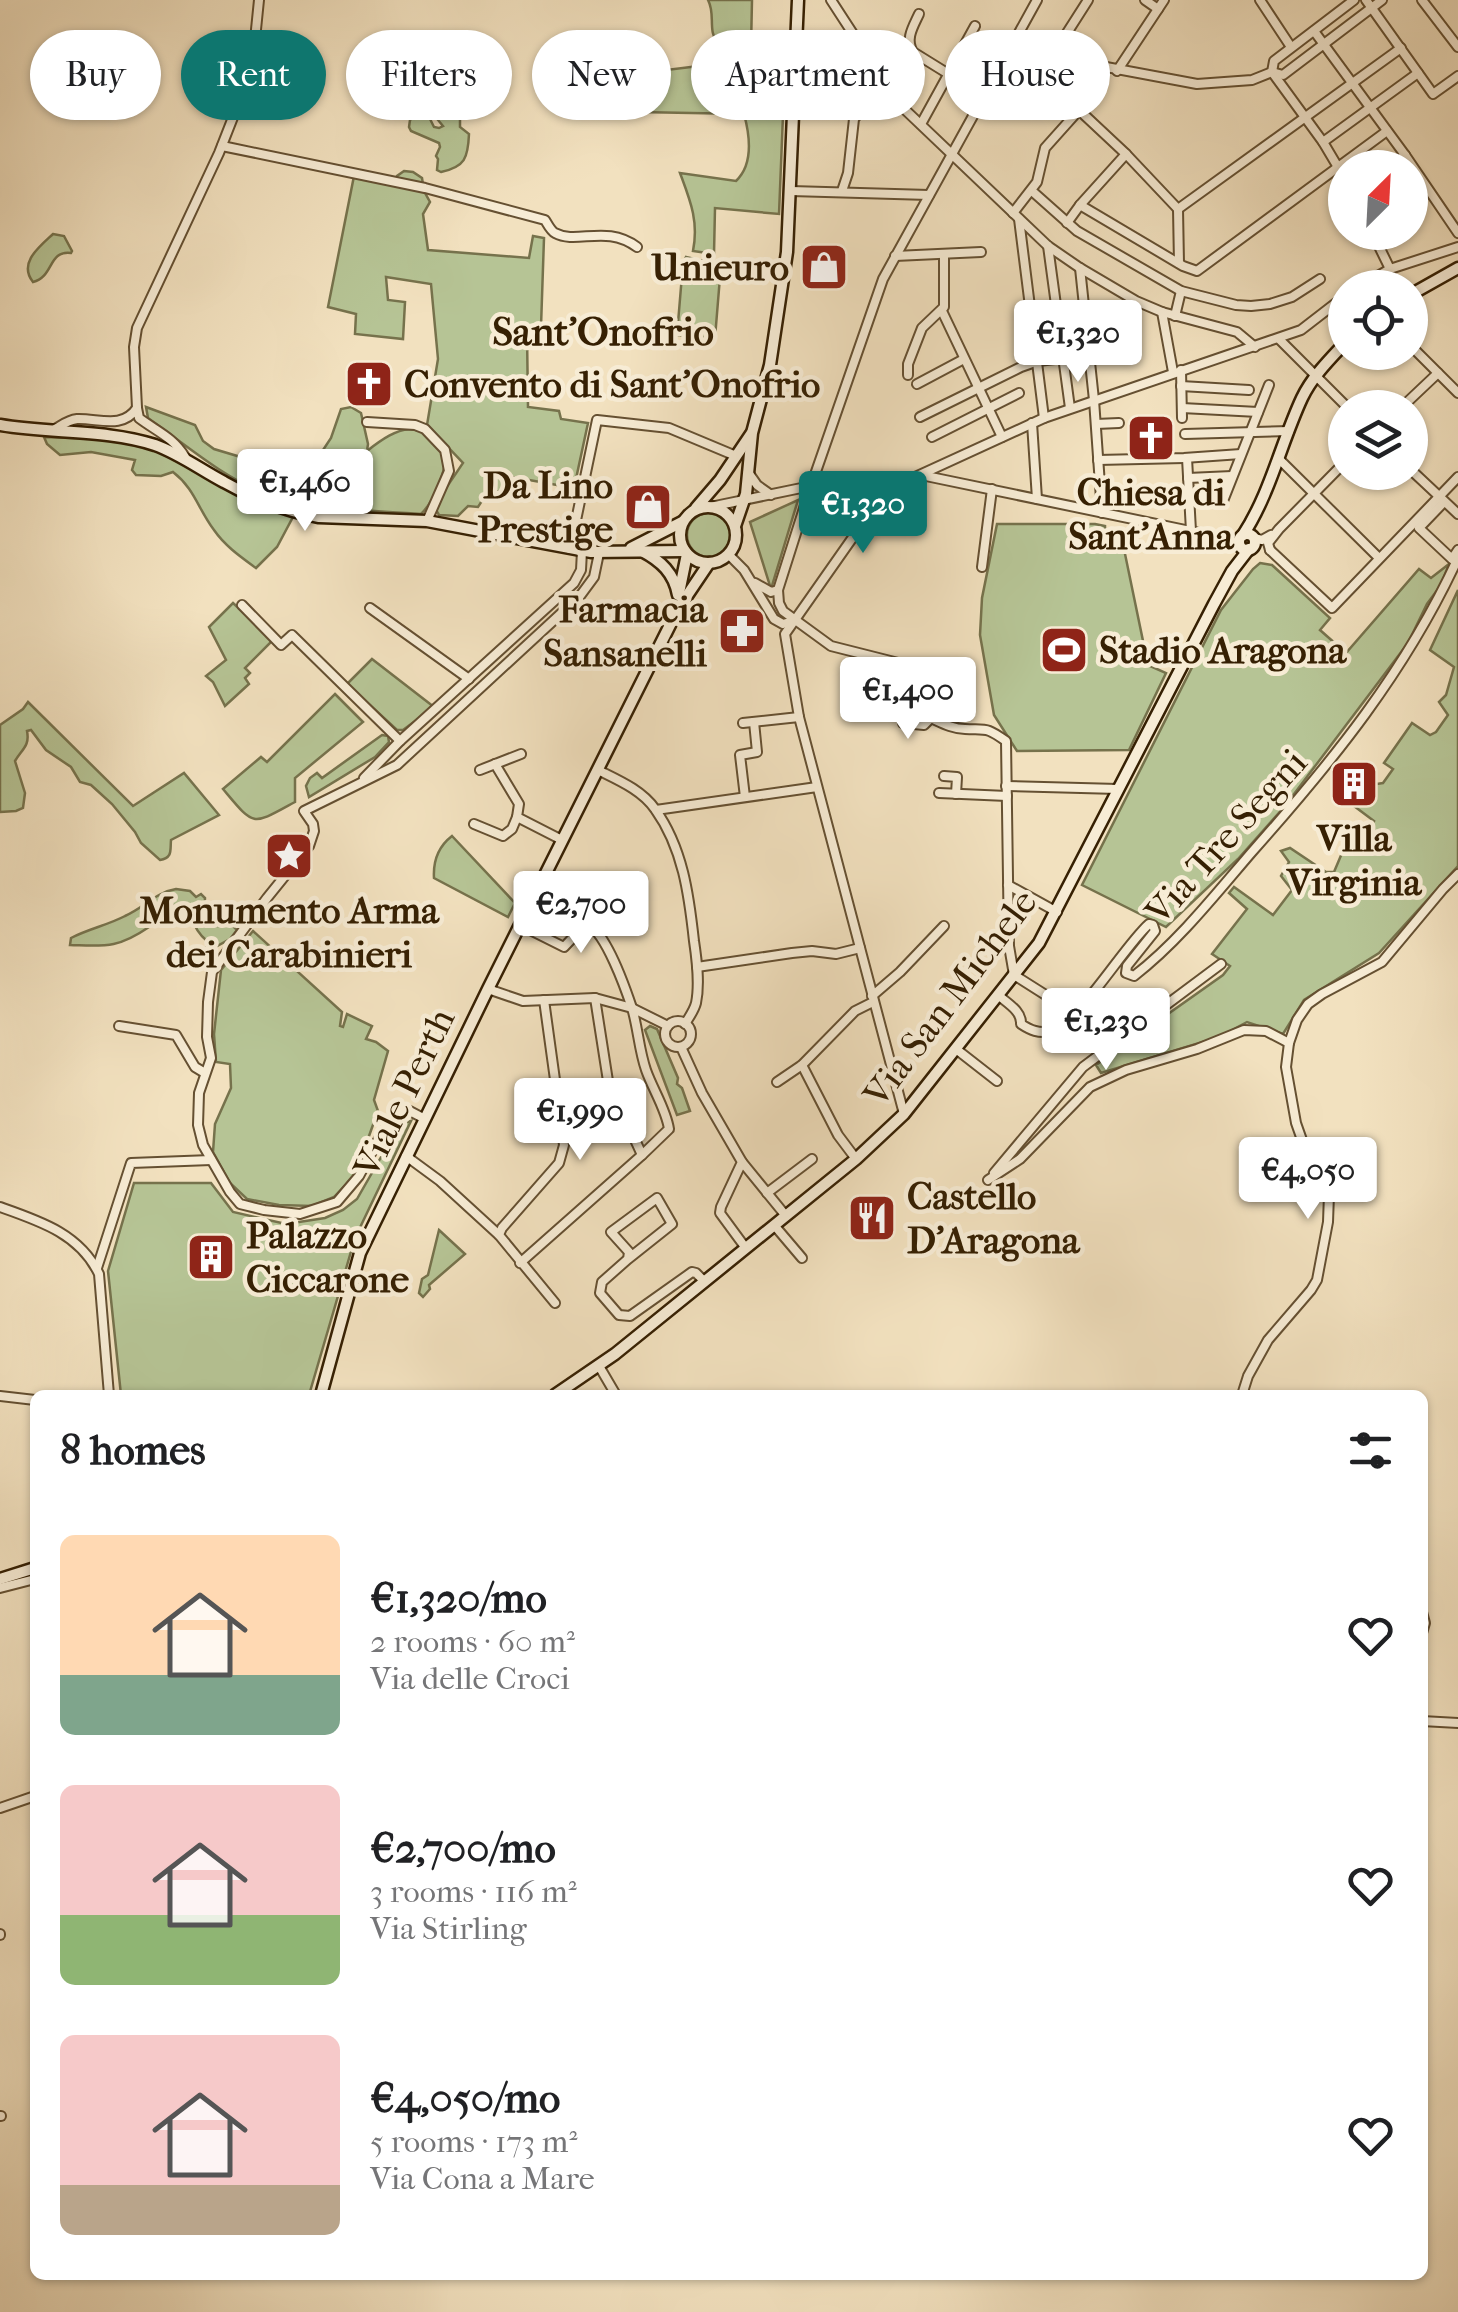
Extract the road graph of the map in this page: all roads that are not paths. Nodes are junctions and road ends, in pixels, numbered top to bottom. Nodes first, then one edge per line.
1 (259, 0) edge
2 (831, 0) edge
3 (1037, 0) edge
4 (1088, 0) edge
5 (1145, 0) edge
6 (1260, 0) edge
7 (1354, 0) edge
8 (1382, 0) edge
9 (1422, 0) edge
10 (797, 2) edge
11 (1161, 4) edge
12 (1369, 4) edge
13 (918, 14) dead end
14 (975, 26) dead end
15 (850, 30) edge
16 (973, 30) edge
17 (1020, 30) edge
18 (1069, 30) edge
19 (1314, 31) junction
20 (1324, 45) junction
21 (1458, 46) edge
22 (1292, 48) junction
23 (1400, 48) junction
24 (1110, 69) edge
25 (1117, 70) junction
26 (1272, 72) junction
27 (945, 73) edge
28 (1418, 74) junction
29 (1458, 76) edge
30 (945, 80) edge
31 (1352, 83) junction
32 (1370, 107) junction
33 (1306, 117) junction
34 (854, 120) edge
35 (916, 120) edge
36 (971, 120) edge
37 (1070, 120) edge
38 (1090, 120) edge
39 (921, 124) junction
40 (1387, 131) junction
41 (1323, 142) junction
42 (222, 146) junction
43 (1328, 150) edge
44 (1361, 150) edge
45 (1401, 150) edge
46 (953, 153) junction
47 (1126, 154) junction
48 (1328, 174) edge
49 (1428, 189) edge
50 (792, 191) junction
51 (842, 191) junction
52 (1032, 191) junction
53 (929, 195) junction
54 (1080, 205) junction
55 (1178, 209) junction
56 (1016, 216) junction
57 (1068, 223) junction
58 (1458, 233) edge
59 (636, 246) dead end
60 (1048, 246) junction
61 (1458, 248) edge
62 (1381, 250) edge
63 (981, 252) dead end
64 (944, 254) junction
65 (895, 256) junction
66 (1181, 264) junction
67 (1080, 268) junction
68 (1458, 268) edge
69 (1390, 269) joint
70 (1320, 279) dead end
71 (1428, 285) edge
72 (1180, 290) junction
73 (1328, 309) edge
74 (942, 311) junction
75 (1162, 312) junction
76 (1175, 316) junction
77 (1301, 330) junction
78 (1279, 339) junction
79 (1256, 347) junction
80 (1287, 347) junction
81 (1089, 355) junction
82 (1064, 358) junction
83 (964, 359) junction
84 (1038, 362) junction
85 (1328, 362) edge
86 (1428, 363) edge
87 (1177, 371) junction
88 (1438, 373) junction
89 (908, 375) dead end
90 (1316, 376) junction
91 (917, 384) dead end
92 (1181, 386) junction
93 (1269, 386) dead end
94 (978, 388) junction
95 (1249, 390) dead end
96 (1330, 390) edge
97 (1420, 390) edge
98 (1020, 393) dead end
99 (1458, 393) edge
100 (1094, 400) junction
101 (137, 408) junction
102 (988, 408) junction
103 (1070, 408) junction
104 (1258, 412) junction
105 (920, 418) dead end
106 (1044, 418) junction
107 (367, 422) dead end
108 (1032, 424) junction
109 (1096, 424) junction
110 (1119, 424) dead end
111 (0, 426) edge
112 (52, 431) junction
113 (1289, 431) junction
114 (1251, 432) junction
115 (752, 433) junction
116 (1185, 434) dead end
117 (932, 437) dead end
118 (1002, 437) junction
119 (1241, 454) junction
120 (736, 456) junction
121 (1186, 458) junction
122 (1278, 458) junction
123 (187, 460) junction
124 (1098, 460) junction
125 (748, 472) junction
126 (921, 474) junction
127 (1232, 476) junction
128 (1458, 477) edge
129 (1188, 478) junction
130 (1328, 479) edge
131 (811, 486) junction
132 (1428, 486) edge
133 (992, 489) junction
134 (1314, 493) junction
135 (771, 495) junction
136 (1189, 496) junction
137 (1037, 499) junction
138 (1442, 500) junction
139 (744, 501) junction
140 (710, 506) junction
141 (694, 510) junction
142 (1102, 512) junction
143 (1458, 514) edge
144 (427, 522) junction
145 (683, 522) junction
146 (736, 526) junction
147 (1191, 531) junction
148 (1248, 536) junction
149 (1270, 538) junction
150 (576, 550) junction
151 (1270, 550) junction
152 (1458, 550) edge
153 (625, 551) junction
154 (641, 551) junction
155 (686, 552) junction
156 (599, 553) junction
157 (729, 554) junction
158 (1379, 558) junction
159 (1458, 558) edge
160 (710, 563) junction
161 (982, 567) dead end
162 (748, 576) junction
163 (778, 590) junction
164 (678, 595) junction
165 (242, 605) dead end
166 (370, 608) dead end
167 (678, 609) junction
168 (791, 617) junction
169 (502, 649) junction
170 (511, 658) junction
171 (894, 663) junction
172 (918, 668) dead end
173 (469, 679) junction
174 (799, 717) junction
175 (754, 722) junction
176 (742, 724) dead end
177 (400, 742) junction
178 (521, 754) dead end
179 (384, 758) junction
180 (495, 764) junction
181 (392, 766) junction
182 (480, 770) dead end
183 (598, 770) junction
184 (944, 776) dead end
185 (356, 786) junction
186 (817, 787) junction
187 (1118, 789) junction
188 (1006, 791) junction
189 (939, 794) dead end
190 (956, 794) junction
191 (745, 797) junction
192 (656, 810) junction
193 (517, 817) junction
194 (474, 824) dead end
195 (562, 840) junction
196 (1458, 874) edge
197 (1008, 885) junction
198 (1056, 912) junction
199 (520, 925) junction
200 (944, 926) dead end
201 (860, 948) junction
202 (1222, 964) dead end
203 (698, 967) junction
204 (1014, 976) junction
205 (488, 989) junction
206 (998, 995) junction
207 (595, 998) junction
208 (872, 999) junction
209 (544, 1000) junction
210 (632, 1008) junction
211 (1074, 1013) junction
212 (685, 1024) junction
213 (119, 1026) dead end
214 (668, 1026) junction
215 (1289, 1043) junction
216 (681, 1047) junction
217 (956, 1049) junction
218 (802, 1065) junction
219 (205, 1073) junction
220 (997, 1081) dead end
221 (777, 1082) dead end
222 (904, 1114) junction
223 (425, 1118) junction
224 (642, 1155) junction
225 (406, 1156) junction
226 (812, 1159) dead end
227 (856, 1159) junction
228 (211, 1160) junction
229 (742, 1162) junction
230 (766, 1192) junction
231 (0, 1207) edge
232 (786, 1216) junction
233 (774, 1225) junction
234 (499, 1235) junction
235 (746, 1247) junction
236 (802, 1258) dead end
237 (628, 1260) junction
238 (520, 1263) junction
239 (97, 1269) junction
240 (704, 1281) junction
241 (555, 1303) dead end
242 (598, 1366) junction
243 (109, 1390) edge
244 (321, 1390) edge
245 (562, 1390) edge
246 (613, 1390) edge
247 (1244, 1390) edge
248 (0, 1396) edge
249 (30, 1399) edge
250 (30, 1570) edge
251 (0, 1579) edge
252 (30, 1580) edge
253 (0, 1588) edge
254 (1428, 1722) edge
255 (1458, 1724) edge
256 (30, 1798) edge
257 (0, 1808) edge

1 - 42 street
2 - 15 street
3 - 17 street
4 - 18 street
5 - 11 street
6 - 22 street
7 - 19 street
8 - 12 street
9 - 21 street
10 - 50 street
11 - 25 street
12 - 20 street
12 - 23 street
13 - 27 street
14 - 16 street
19 - 20 street
19 - 22 street
20 - 26 street
20 - 31 street
22 - 26 street
23 - 28 street
23 - 31 street
24 - 25 street
25 - 26 street
26 - 33 street
28 - 29 street
28 - 32 street
30 - 39 street
31 - 32 street
31 - 33 street
32 - 40 street
32 - 41 street
33 - 41 street
33 - 55 street
34 - 51 street
35 - 39 street
36 - 46 street
37 - 52 street
38 - 47 street
39 - 46 street
40 - 44 street
40 - 45 street
41 - 43 street
42 - 59 street
42 - 101 street
46 - 53 street
46 - 56 street
47 - 54 street
47 - 55 street
48 - 66 street
49 - 58 street
50 - 51 street
50 - 115 street
51 - 53 street
52 - 56 street
52 - 57 street
53 - 65 street
54 - 57 street
54 - 66 street
55 - 66 street
56 - 60 street
56 - 84 street
57 - 72 street
60 - 67 street
60 - 82 street
61 - 69 street
62 - 69 street
63 - 64 street
64 - 65 street
64 - 74 street
65 - 131 street
66 - 72 street
67 - 75 street
67 - 81 street
68 - 71 street
70 - 72 street
72 - 76 street
73 - 77 street
74 - 83 street
74 - 89 street
75 - 76 street
75 - 87 street
76 - 79 street
77 - 78 street
77 - 80 street
78 - 79 street
78 - 80 street
79 - 87 street
80 - 90 street
81 - 82 street
81 - 100 street
82 - 84 street
82 - 103 street
83 - 91 street
83 - 94 street
84 - 94 street
84 - 106 street
85 - 90 street, Via San Michele
86 - 88 street
87 - 92 street
87 - 100 street
88 - 97 street
88 - 99 street
90 - 96 street
90 - 113 street, Via San Michele
92 - 95 street
92 - 104 street
93 - 104 street
94 - 102 street
94 - 105 street
98 - 102 street
100 - 103 street
100 - 109 street
101 - 112 street
101 - 123 street
102 - 117 street
102 - 118 street
103 - 106 street
104 - 114 street
106 - 108 street
107 - 144 street
108 - 118 street
108 - 137 street
109 - 110 street
109 - 124 street
111 - 112 street
112 - 123 street
113 - 114 street
113 - 122 street, Via San Michele
114 - 116 street
114 - 119 street
115 - 120 street
115 - 125 street
118 - 126 street
119 - 121 street
119 - 127 street
120 - 141 street
120 - 150 street
121 - 124 street
121 - 129 street
122 - 134 street
122 - 148 street, Via San Michele
123 - 144 street
124 - 142 street
125 - 135 street
125 - 139 street
126 - 133 street
126 - 168 street
127 - 129 street
127 - 136 street
128 - 138 street
129 - 136 street
130 - 134 street
131 - 135 street
131 - 163 street
132 - 138 street
133 - 137 street
133 - 161 street
134 - 149 street
134 - 158 street
135 - 139 street
136 - 147 street
137 - 142 street
138 - 143 street
138 - 152 street
138 - 158 street
139 - 140 street
139 - 146 street
140 - 141 street
140 - 146 street
141 - 145 street
142 - 147 street
144 - 150 street
145 - 153 street
145 - 155 street
146 - 157 street
147 - 148 street
148 - 149 street
148 - 151 street
148 - 187 street, Via San Michele
149 - 151 street
150 - 156 street
150 - 169 street
151 - 158 street
153 - 154 street
153 - 156 street
154 - 155 street
154 - 164 street
155 - 160 street
155 - 164 street
156 - 170 street
157 - 160 street
157 - 162 street
159 - 211 street, Via Tre Segni
160 - 167 street, Viale Perth
162 - 163 street
162 - 168 street
163 - 168 street
164 - 167 street
165 - 177 street
166 - 173 street
167 - 183 street, Viale Perth
168 - 171 street
168 - 174 street
169 - 170 street
169 - 173 street
170 - 181 street
171 - 172 street
171 - 188 street
173 - 177 street
174 - 175 street
174 - 186 street
175 - 176 street
175 - 191 street
177 - 179 street
178 - 180 street
179 - 181 street
179 - 185 street
180 - 182 street
180 - 193 street
181 - 185 street
183 - 192 street
183 - 195 street, Viale Perth
184 - 190 street
185 - 219 street
186 - 191 street
186 - 201 street
187 - 188 street
187 - 198 street, Via San Michele
188 - 190 street
188 - 197 street
189 - 190 street
191 - 192 street
192 - 203 street
193 - 194 street
193 - 195 street
195 - 199 street, Viale Perth
196 - 215 street
197 - 198 street
197 - 204 street
198 - 204 street, Via San Michele
199 - 205 street, Viale Perth
199 - 210 street
200 - 208 street
201 - 203 street
201 - 208 street
202 - 215 street
203 - 212 street
204 - 206 street, Via San Michele
204 - 211 street
205 - 209 street
205 - 223 street, Viale Perth
206 - 211 street
206 - 217 street, Via San Michele
207 - 209 street
207 - 210 street
207 - 224 street
208 - 218 street
208 - 222 street
209 - 234 street
210 - 214 street
210 - 224 street
212 - 214 street
212 - 216 street
213 - 219 street
214 - 216 street
215 - 247 street
216 - 229 street
217 - 220 street
217 - 222 street, Via San Michele
218 - 221 street
218 - 227 street
219 - 228 street
222 - 227 street, Via San Michele
223 - 225 street, Viale Perth
223 - 228 street
224 - 238 street
225 - 234 street
225 - 244 street, Viale Perth
226 - 230 street
227 - 232 street, Via San Michele
228 - 239 street
229 - 230 street
229 - 235 street
230 - 232 street
231 - 239 street
232 - 233 street, Via San Michele
233 - 235 street, Via San Michele
233 - 236 street
234 - 238 street
235 - 240 street, Via San Michele
237 - 237 street
237 - 240 street
238 - 241 street
239 - 243 street
240 - 242 street, Via San Michele
242 - 245 street, Via San Michele
242 - 246 street
248 - 249 street
250 - 251 street
252 - 253 street
254 - 255 street
256 - 257 street

